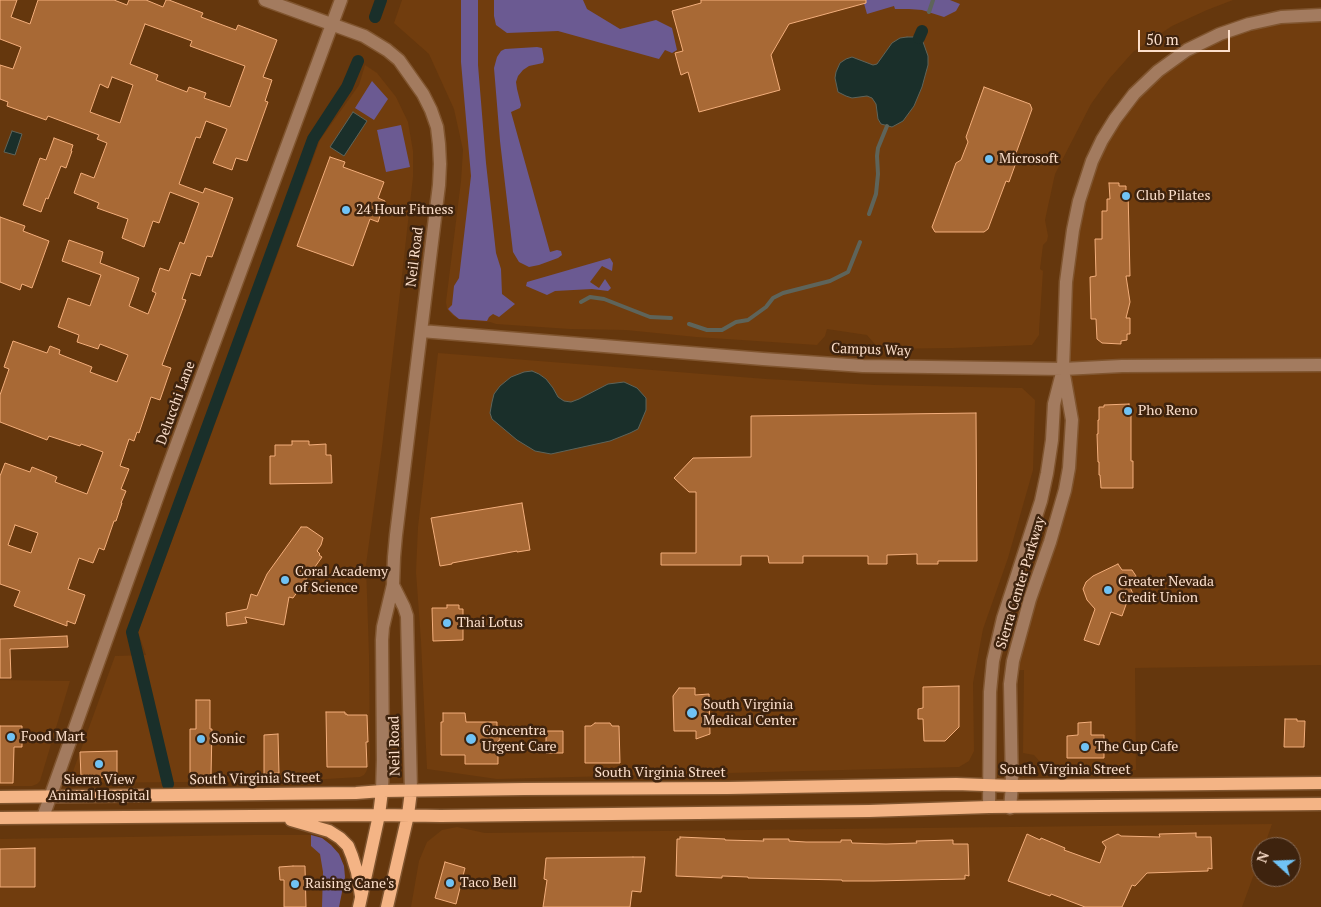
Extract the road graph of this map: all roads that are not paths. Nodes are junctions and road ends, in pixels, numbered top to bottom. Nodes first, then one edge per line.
1 (265, 0) edge
2 (341, 0) edge
3 (1321, 15) edge
4 (332, 24) junction
5 (421, 331) junction
6 (1321, 364) edge
7 (1064, 369) junction
8 (393, 585) junction
9 (1321, 783) edge
10 (990, 785) junction
11 (1012, 786) junction
12 (382, 791) junction
13 (411, 791) junction
14 (50, 796) junction
15 (0, 797) edge
16 (1321, 804) edge
17 (989, 807) junction
18 (1010, 808) junction
19 (379, 815) junction
20 (408, 815) junction
21 (279, 816) junction
22 (0, 818) edge
23 (43, 818) junction
24 (360, 902) edge
25 (387, 907) edge

1 - 4 street, Neil Road
2 - 4 street, Delucchi Lane
3 - 7 street, Sierra Center Parkway
4 - 5 street, Neil Road
4 - 14 street, Delucchi Lane
5 - 7 street, Campus Way
5 - 8 street, Neil Road
6 - 7 street, Campus Way
7 - 10 street, Sierra Center Parkway
7 - 11 street, Sierra Center Parkway
8 - 12 street, Neil Road
8 - 13 street, Neil Road
9 - 11 main road, South Virginia Street
10 - 11 main road, South Virginia Street
10 - 13 main road, South Virginia Street
10 - 17 street, Sierra Center Parkway
11 - 18 street, Sierra Center Parkway
12 - 13 main road, South Virginia Street
12 - 14 main road, South Virginia Street
12 - 19 main road, Neil Road
13 - 20 main road, Neil Road
14 - 15 main road, South Virginia Street
14 - 23 street, Delucchi Lane
16 - 18 main road
17 - 18 main road
17 - 20 main road
19 - 20 main road
19 - 21 main road
19 - 24 main road, Neil Road
20 - 25 main road, Neil Road
21 - 23 main road
21 - 24 main road
22 - 23 main road

